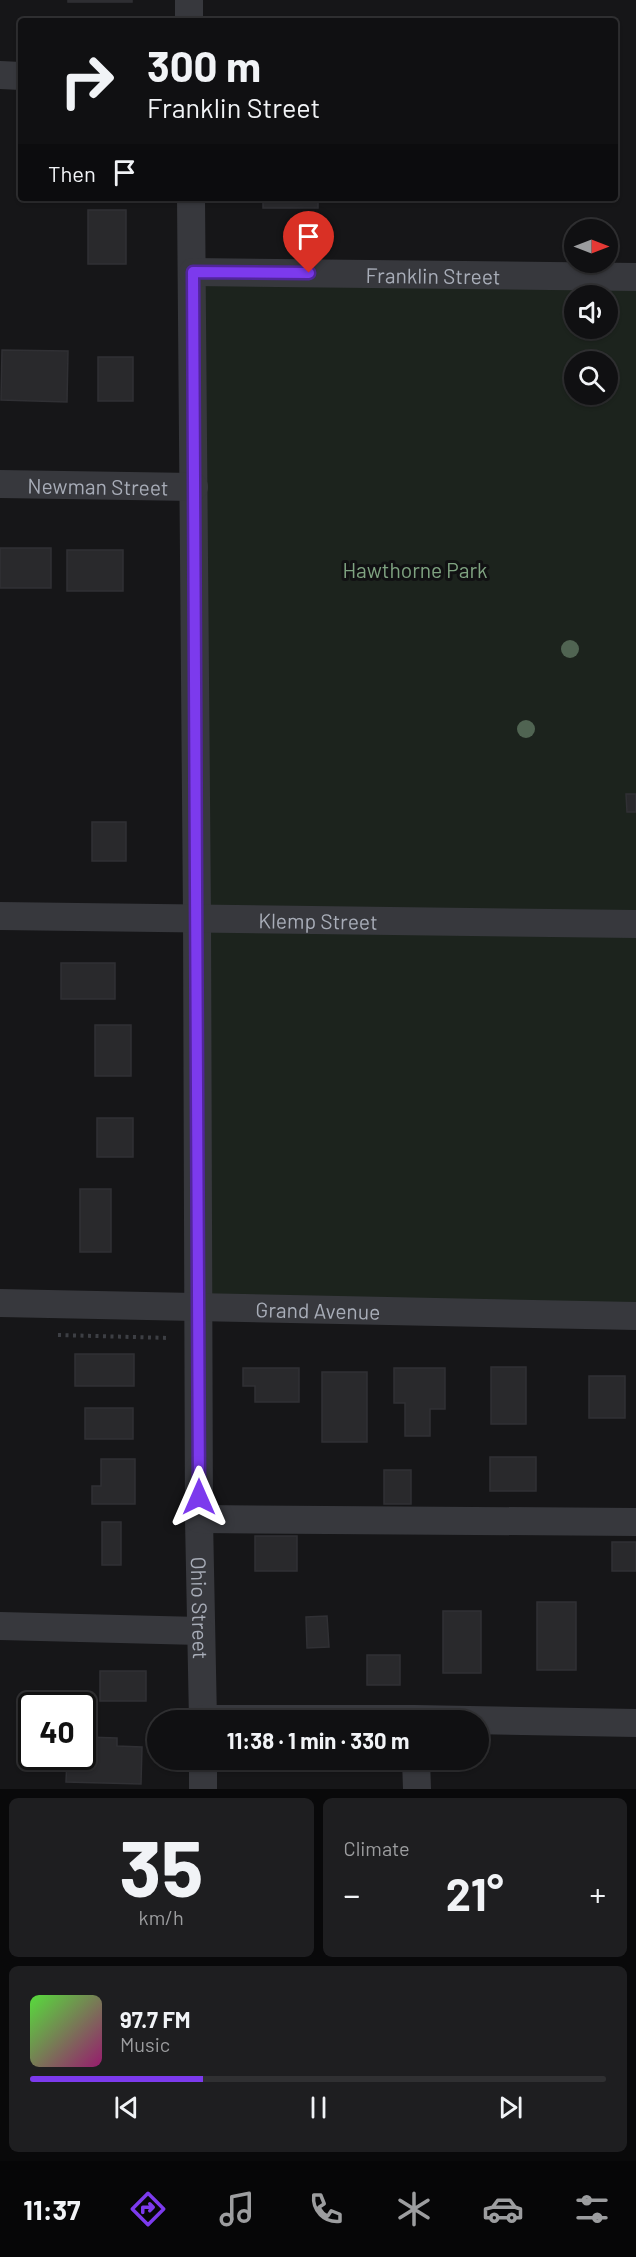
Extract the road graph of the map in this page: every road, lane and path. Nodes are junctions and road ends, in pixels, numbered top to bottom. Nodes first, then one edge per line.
1 (189, 0) edge
2 (189, 18) edge
3 (0, 75) edge
4 (18, 76) edge
5 (191, 201) edge
6 (193, 272) junction
7 (636, 277) edge
8 (0, 484) edge
9 (194, 487) junction
10 (0, 916) edge
11 (197, 917) junction
12 (636, 924) edge
13 (0, 1303) edge
14 (198, 1306) junction
15 (636, 1316) edge
16 (199, 1519) junction
17 (636, 1522) edge
18 (0, 1626) edge
19 (200, 1631) junction
20 (203, 1710) edge
21 (489, 1721) edge
22 (636, 1723) edge
23 (203, 1770) edge
24 (416, 1770) edge
25 (203, 1789) edge
26 (417, 1789) edge

1 - 2 street
3 - 4 street
5 - 6 street, Ohio Street
6 - 7 street, Franklin Street
6 - 9 street, Ohio Street
8 - 9 street, Newman Street
9 - 11 street, Ohio Street
10 - 11 street, Klemp Street
11 - 12 street, Klemp Street
11 - 14 street, Ohio Street
13 - 14 street, Grand Avenue
14 - 15 street, Grand Avenue
14 - 16 street, Ohio Street
16 - 17 street
16 - 19 street, Ohio Street
18 - 19 street
19 - 20 street, Ohio Street
21 - 22 street
23 - 25 street
24 - 26 street

